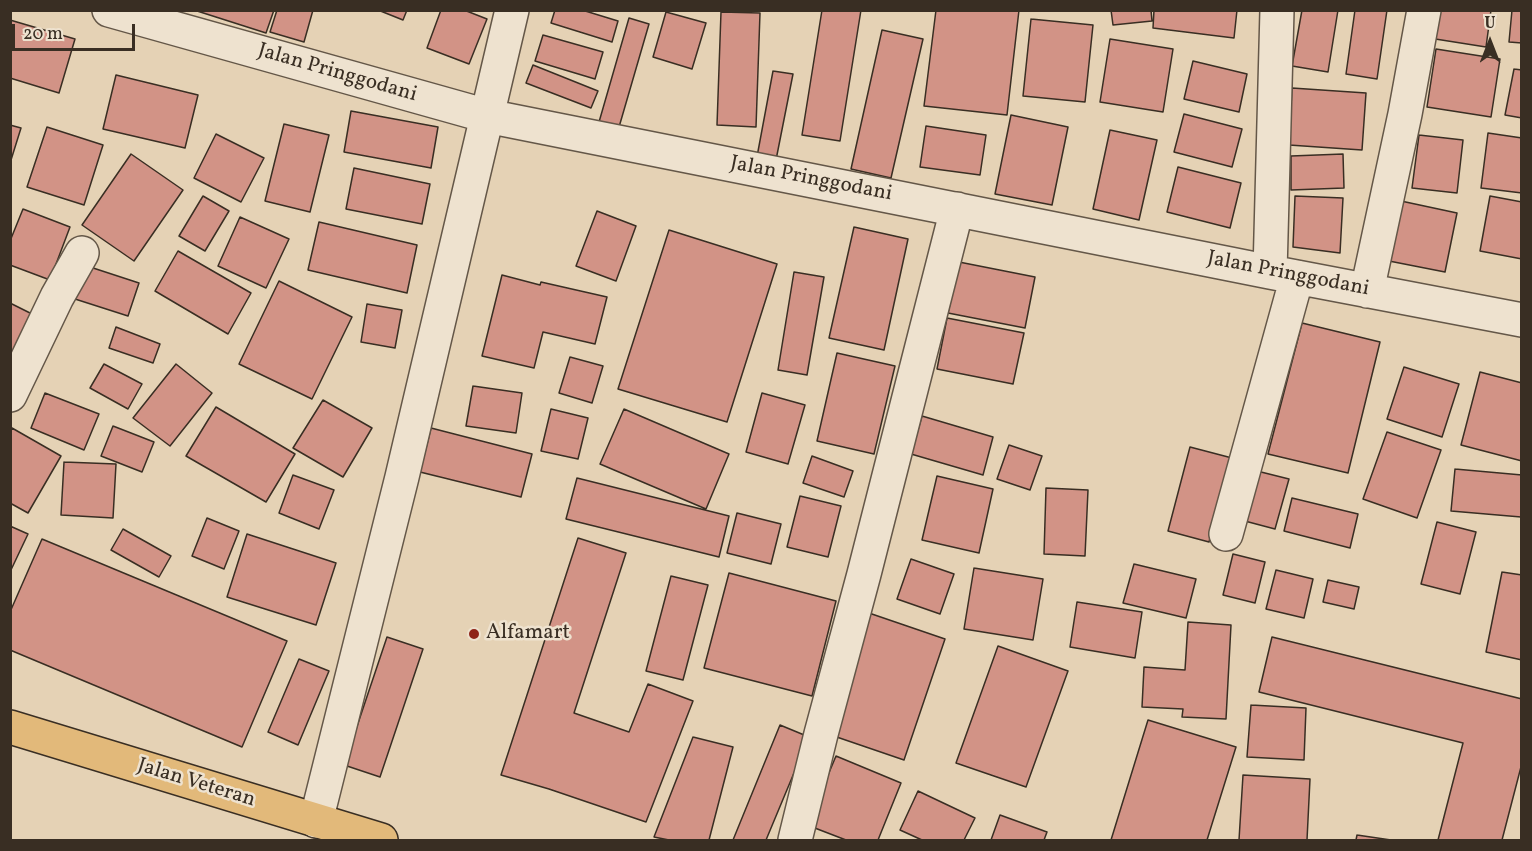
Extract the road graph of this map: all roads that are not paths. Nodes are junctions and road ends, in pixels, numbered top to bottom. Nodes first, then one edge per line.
1 (109, 10) edge
2 (512, 10) edge
3 (1277, 10) edge
4 (1424, 10) edge
5 (487, 116) junction
6 (957, 209) junction
7 (82, 254) dead end
8 (1284, 275) junction
9 (1367, 291) junction
10 (1521, 320) edge
11 (10, 395) edge
12 (1226, 534) dead end
13 (10, 727) edge
14 (316, 821) junction
15 (381, 840) edge
16 (795, 840) edge

1 - 5 street, Jalan Pringgodani
2 - 5 street
3 - 8 street
4 - 9 street
5 - 6 street, Jalan Pringgodani
5 - 14 street
6 - 8 street, Jalan Pringgodani
6 - 16 street
7 - 11 street
8 - 9 street, Jalan Pringgodani
8 - 12 street
9 - 10 street, Jalan Pringgodani
13 - 14 main road, Jalan Veteran
14 - 15 main road, Jalan Veteran

